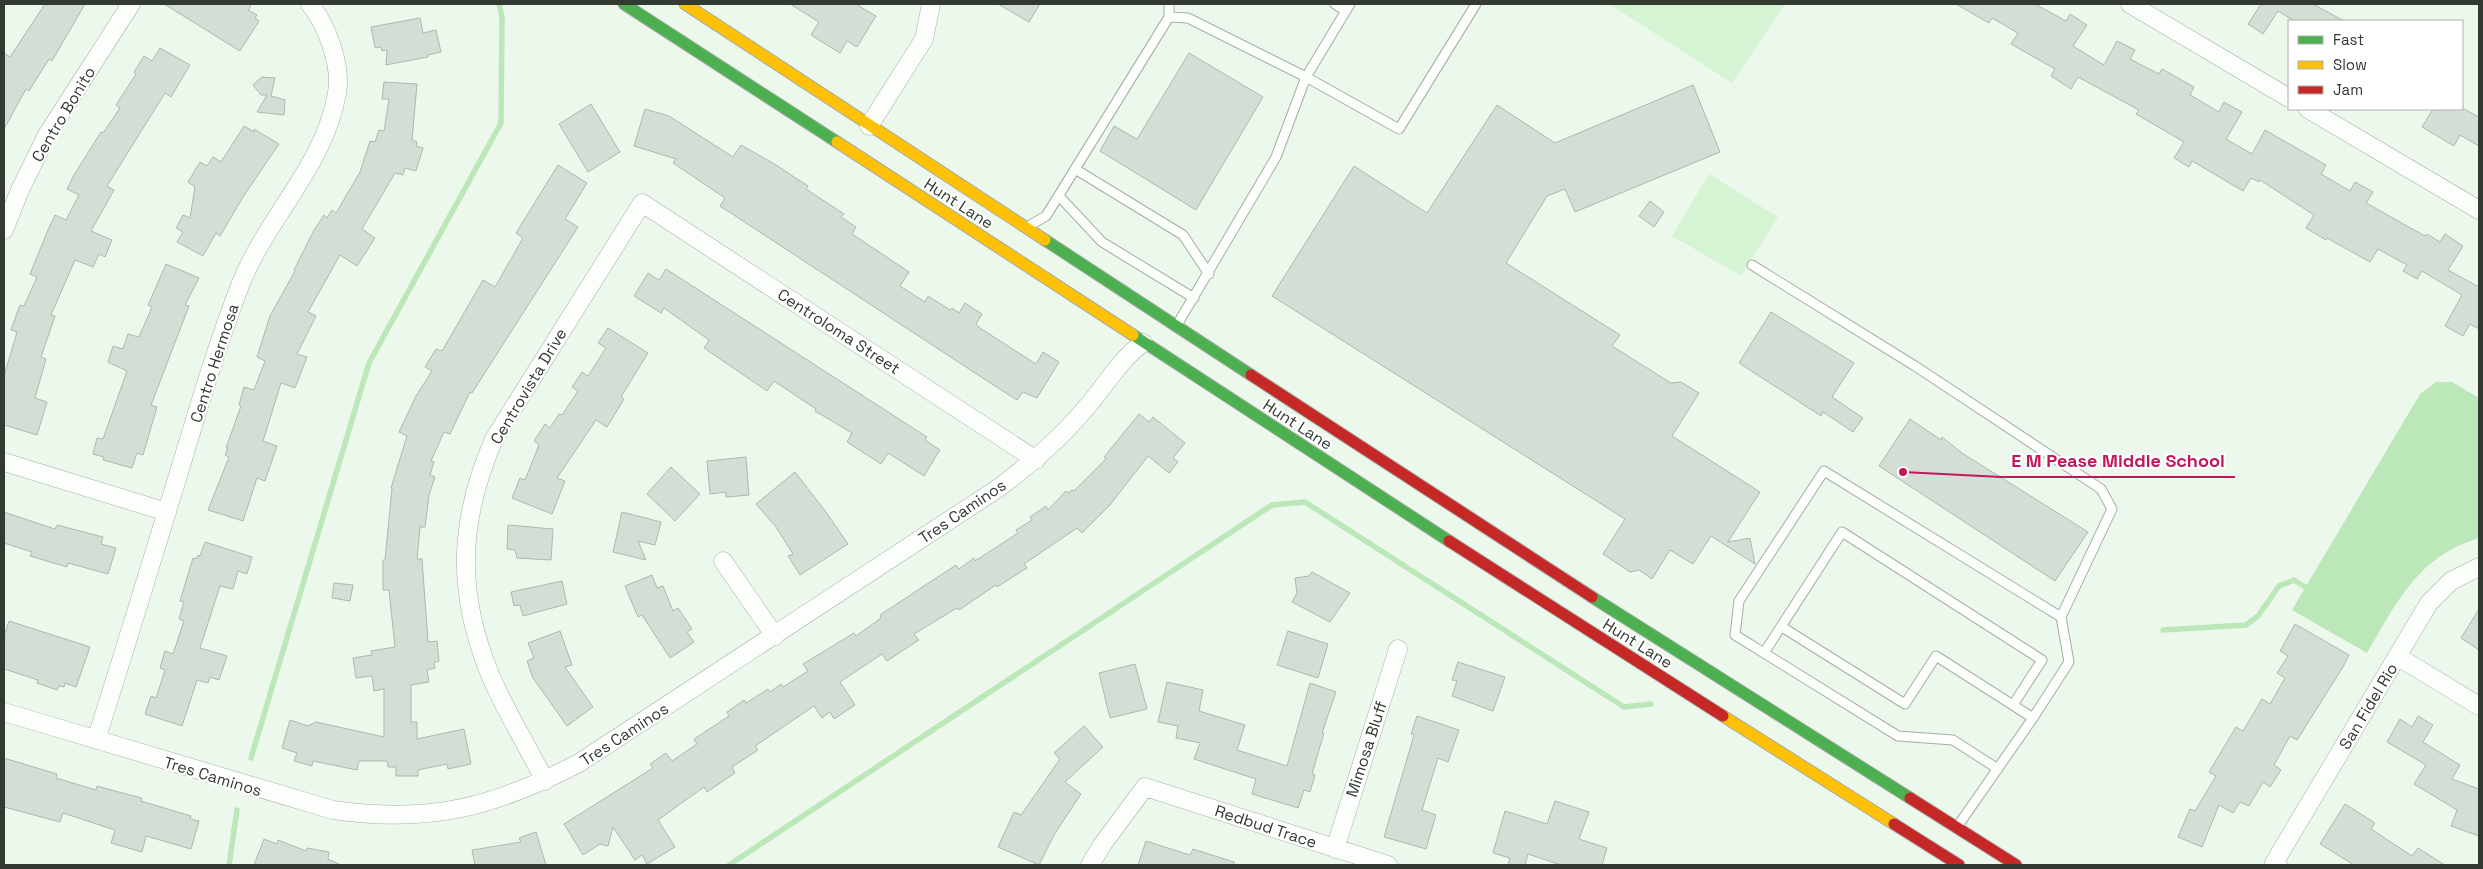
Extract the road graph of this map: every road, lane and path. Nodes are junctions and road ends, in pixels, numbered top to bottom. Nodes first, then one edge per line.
1 (131, 4) edge
2 (310, 4) edge
3 (624, 4) edge
4 (685, 4) edge
5 (931, 4) edge
6 (1169, 4) edge
7 (1335, 4) edge
8 (1476, 4) edge
9 (2130, 4) edge
10 (1348, 7) edge
11 (1169, 17) junction
12 (1306, 77) junction
13 (2288, 97) edge
14 (2310, 110) edge
15 (869, 126) junction
16 (1075, 169) junction
17 (1058, 196) junction
18 (642, 203) joint
19 (2479, 210) edge
20 (964, 226) junction
21 (1025, 228) junction
22 (4, 230) edge
23 (1752, 265) dead end
24 (1209, 274) junction
25 (1194, 298) junction
26 (1168, 331) junction
27 (1143, 344) junction
28 (1036, 460) junction
29 (4, 462) edge
30 (167, 512) junction
31 (723, 561) dead end
32 (2479, 567) edge
33 (1560, 577) junction
34 (1544, 602) junction
35 (2061, 617) junction
36 (1782, 626) junction
37 (775, 636) junction
38 (1398, 649) dead end
39 (1764, 654) junction
40 (2398, 656) junction
41 (2013, 705) junction
42 (2479, 706) edge
43 (4, 712) edge
44 (2033, 718) junction
45 (96, 740) junction
46 (1998, 769) junction
47 (545, 781) junction
48 (1957, 827) junction
49 (1334, 849) junction
50 (1939, 853) junction
51 (2276, 864) edge
52 (1090, 865) edge
53 (1388, 865) edge
54 (1959, 865) edge
55 (2016, 865) edge

1 - 22 street, Centro Bonito
2 - 30 street, Centro Hermosa
3 - 20 main road, Hunt Lane
4 - 15 main road, Hunt Lane
5 - 15 street
6 - 11 lane
7 - 10 lane
8 - 12 lane
9 - 13 street
10 - 12 lane
11 - 12 lane
11 - 16 lane
12 - 24 lane
14 - 19 street
15 - 21 main road, Hunt Lane
16 - 17 lane
16 - 24 lane
17 - 21 lane
17 - 25 lane
18 - 28 street, Centroloma Street
18 - 47 street, Centrovista Drive
20 - 21 main road
20 - 27 main road, Hunt Lane
21 - 26 main road, Hunt Lane
23 - 35 lane
24 - 25 lane
25 - 26 lane
26 - 27 main road
26 - 33 main road, Hunt Lane
27 - 28 street, Tres Caminos
27 - 34 main road, Hunt Lane
28 - 37 street, Tres Caminos
29 - 30 street
30 - 45 street, Centro Hermosa
31 - 37 street
32 - 40 street, San Fidel Rio
33 - 34 main road
33 - 48 main road, Hunt Lane
34 - 50 main road, Hunt Lane
35 - 39 lane
35 - 44 lane
36 - 39 lane
36 - 41 lane
36 - 41 lane
37 - 47 street, Tres Caminos
38 - 49 street, Mimosa Bluff
39 - 46 lane
40 - 42 street
40 - 51 street, San Fidel Rio
41 - 44 lane
43 - 45 street, Tres Caminos
44 - 46 lane
45 - 47 street, Tres Caminos
46 - 48 lane
48 - 50 main road
48 - 55 main road, Hunt Lane
49 - 52 street, Redbud Trace
49 - 53 street, Redbud Trace
50 - 54 main road, Hunt Lane

